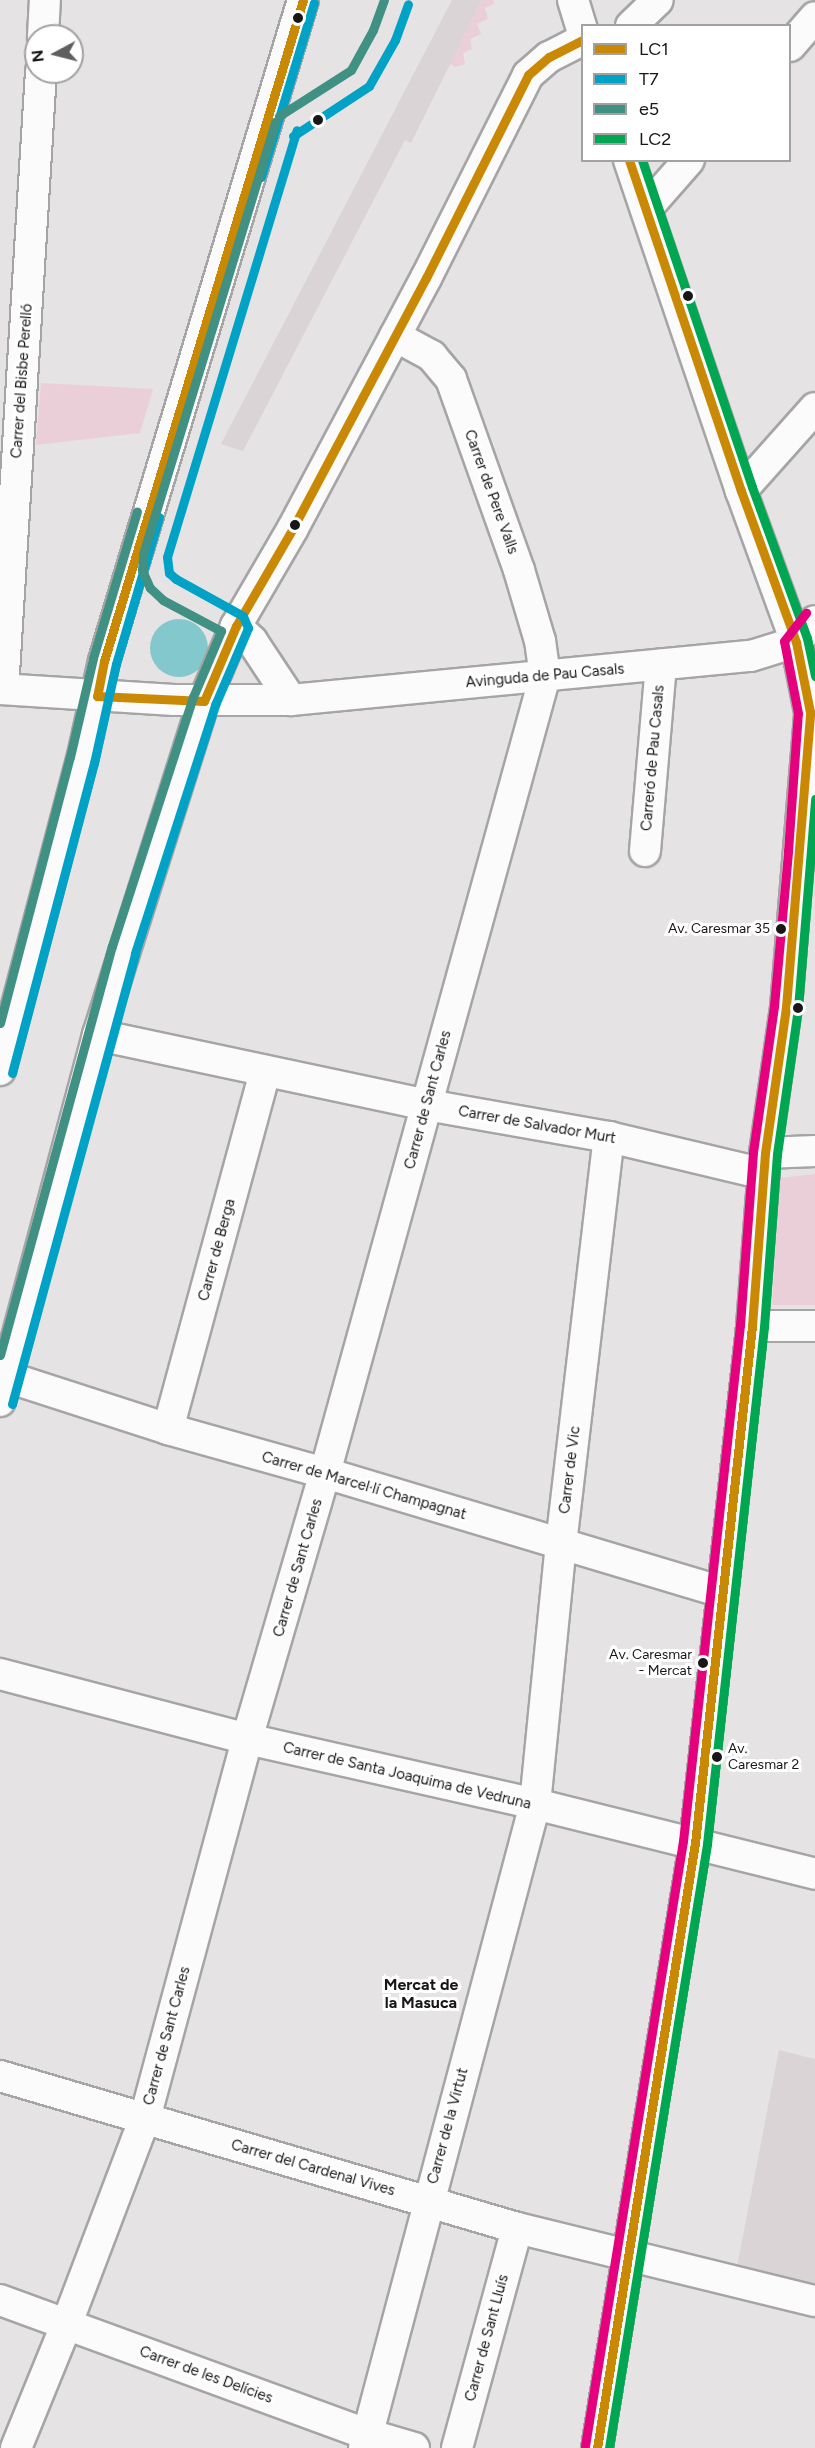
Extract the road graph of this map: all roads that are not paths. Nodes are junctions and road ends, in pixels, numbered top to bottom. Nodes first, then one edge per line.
1 (45, 0) edge
2 (303, 0) edge
3 (573, 0) edge
4 (658, 0) edge
5 (815, 17) edge
6 (44, 24) edge
7 (633, 24) edge
8 (581, 27) edge
9 (581, 41) edge
10 (791, 44) edge
11 (39, 84) edge
12 (630, 162) edge
13 (687, 162) edge
14 (646, 209) junction
15 (395, 336) junction
16 (815, 408) edge
17 (741, 491) junction
18 (236, 626) junction
19 (809, 637) edge
20 (661, 665) junction
21 (544, 676) junction
22 (1, 689) edge
23 (97, 696) junction
24 (291, 700) junction
25 (204, 701) junction
26 (645, 851) dead end
27 (98, 1035) junction
28 (2, 1057) edge
29 (265, 1071) junction
30 (427, 1105) junction
31 (609, 1137) junction
32 (815, 1151) edge
33 (765, 1163) junction
34 (752, 1326) junction
35 (815, 1326) edge
36 (4, 1389) edge
37 (168, 1429) junction
38 (325, 1473) junction
39 (561, 1544) junction
40 (721, 1592) junction
41 (0, 1674) edge
42 (247, 1739) junction
43 (535, 1804) junction
44 (695, 1843) junction
45 (815, 1874) edge
46 (0, 2076) edge
47 (145, 2118) junction
48 (428, 2202) junction
49 (517, 2228) junction
50 (627, 2257) junction
51 (0, 2300) edge
52 (815, 2301) edge
53 (67, 2323) junction
54 (366, 2441) edge
55 (16, 2448) edge
56 (414, 2448) edge
57 (457, 2448) edge
58 (597, 2448) edge

1 - 6 street
2 - 23 street
3 - 8 street
4 - 7 street
5 - 10 street
9 - 15 street
11 - 22 street, Carrer del Bisbe Perelló
12 - 14 street
13 - 14 street
14 - 17 street
15 - 18 street
15 - 21 street, Carrer de Pere Valls
16 - 17 street
17 - 19 street
18 - 24 street
18 - 25 street
19 - 20 street, Avinguda de Pau Casals
19 - 33 street
20 - 21 street, Avinguda de Pau Casals
20 - 26 street, Carreró de Pau Casals
21 - 24 street, Avinguda de Pau Casals
21 - 30 street, Carrer de Sant Carles
22 - 23 street, Avinguda de Pau Casals
23 - 25 street, Avinguda de Pau Casals
23 - 28 street
24 - 25 street, Avinguda de Pau Casals
25 - 27 street
27 - 29 street, Carrer de Salvador Murt
27 - 36 street
29 - 30 street, Carrer de Salvador Murt
29 - 37 street, Carrer de Berga
30 - 31 street, Carrer de Salvador Murt
30 - 38 street, Carrer de Sant Carles
31 - 33 street, Carrer de Salvador Murt
31 - 39 street, Carrer de Vic
32 - 33 street, Carrer de Salvador Murt
33 - 34 street
34 - 35 street
34 - 40 street
36 - 37 street, Carrer de Marcel·lí Champagnat
37 - 38 street, Carrer de Marcel·lí Champagnat
38 - 39 street, Carrer de Marcel·lí Champagnat
38 - 42 street, Carrer de Sant Carles
39 - 40 street, Carrer de Marcel·lí Champagnat
39 - 43 street, Carrer de Vic
40 - 44 street
41 - 42 street, Carrer de Santa Joaquima de Vedruna
42 - 43 street, Carrer de Santa Joaquima de Vedruna
42 - 47 street, Carrer de Sant Carles
43 - 44 street, Carrer de Santa Joaquima de Vedruna
43 - 48 street, Carrer de la Virtut
44 - 45 street, Carrer de Santa Joaquima de Vedruna
44 - 50 street
46 - 47 street, Carrer del Cardenal Vives
47 - 48 street, Carrer del Cardenal Vives
47 - 53 street, Carrer de Sant Carles
48 - 49 street, Carrer del Cardenal Vives
48 - 54 street, Carrer de la Virtut
49 - 50 street, Carrer del Cardenal Vives
49 - 57 street, Carrer de Sant Lluís
50 - 52 street, Carrer del Cardenal Vives
50 - 58 street
51 - 53 street, Carrer de les Delícies
53 - 54 street, Carrer de les Delícies
53 - 55 street, Carrer de Sant Carles
54 - 56 street, Carrer de les Delícies

